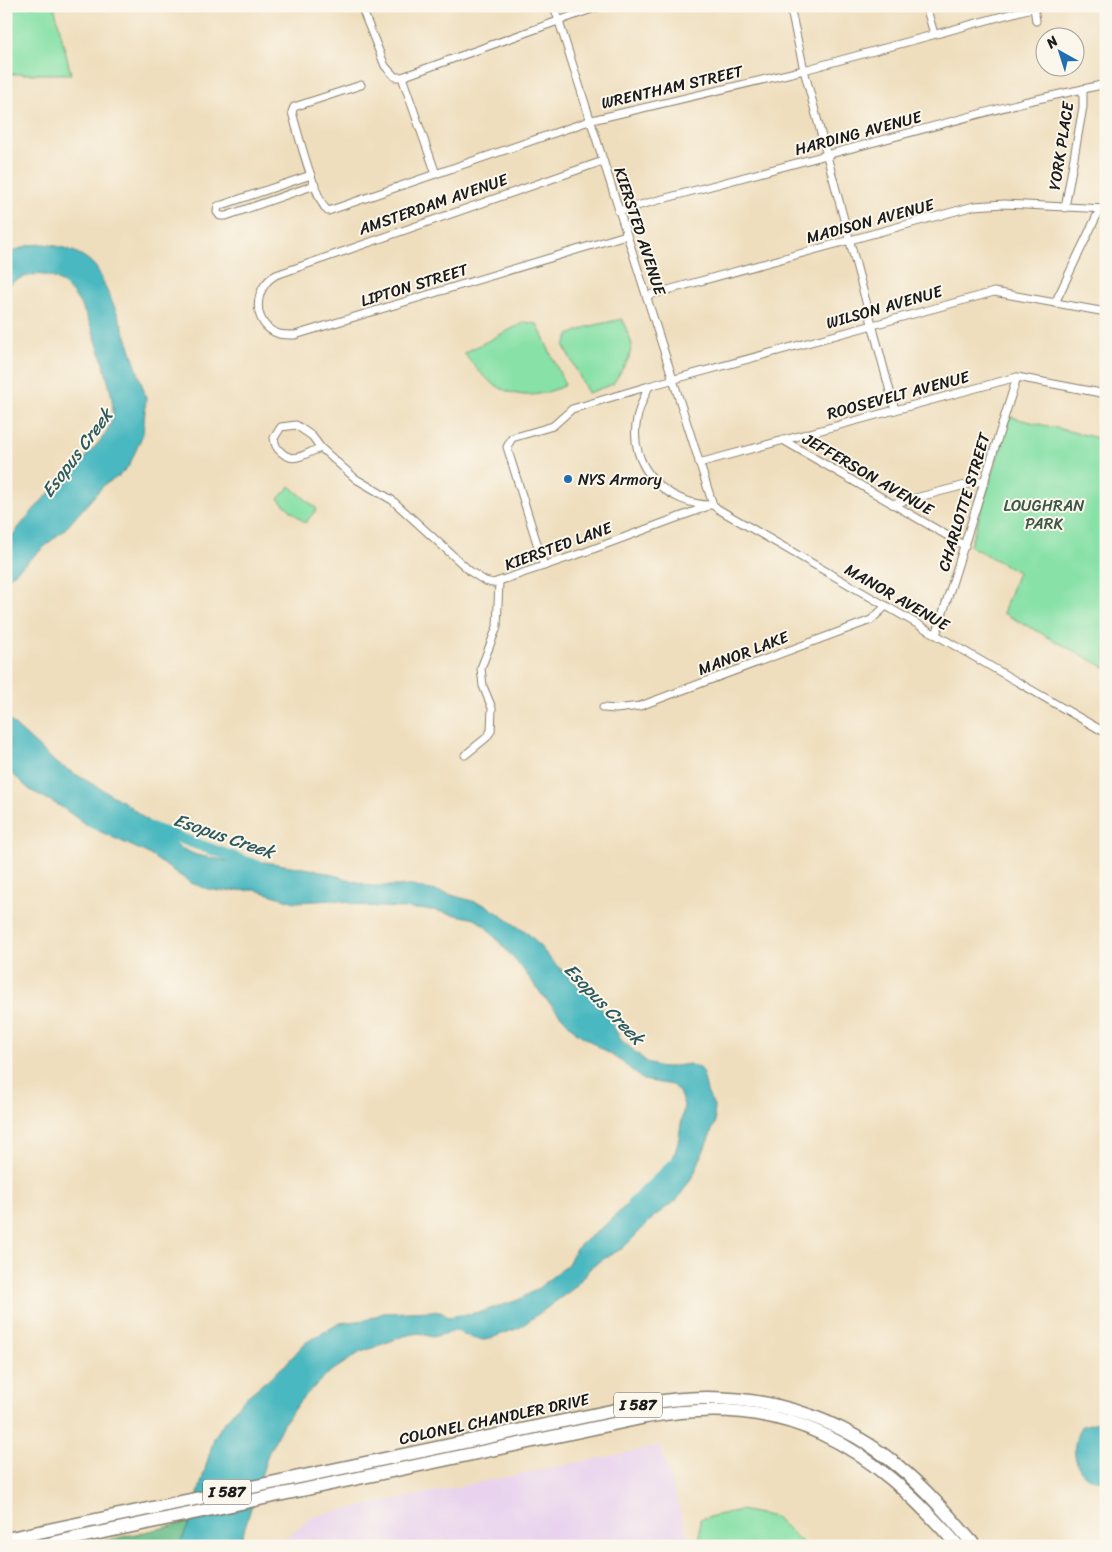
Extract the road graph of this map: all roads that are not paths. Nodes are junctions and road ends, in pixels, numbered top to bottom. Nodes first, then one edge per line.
1 (361, 6) edge
2 (554, 6) edge
3 (600, 6) edge
4 (790, 6) edge
5 (926, 6) edge
6 (1036, 7) edge
7 (560, 21) junction
8 (1036, 21) dead end
9 (934, 34) junction
10 (804, 70) junction
11 (402, 77) junction
12 (361, 84) dead end
13 (1106, 84) edge
14 (1082, 89) junction
15 (592, 120) junction
16 (828, 156) junction
17 (603, 161) junction
18 (436, 174) junction
19 (311, 175) junction
20 (315, 185) junction
21 (1065, 208) junction
22 (1103, 209) edge
23 (618, 211) junction
24 (626, 235) junction
25 (850, 241) junction
26 (273, 276) joint
27 (646, 296) junction
28 (1055, 303) junction
29 (1106, 312) edge
30 (873, 325) junction
31 (1018, 377) junction
32 (672, 379) junction
33 (650, 386) junction
34 (1106, 394) edge
35 (895, 410) junction
36 (782, 440) junction
37 (321, 448) junction
38 (699, 464) junction
39 (985, 480) junction
40 (892, 504) junction
41 (713, 505) junction
42 (965, 546) junction
43 (544, 566) junction
44 (499, 582) junction
45 (886, 606) junction
46 (936, 635) junction
47 (603, 708) dead end
48 (1106, 733) edge
49 (465, 755) dead end
50 (6, 1539) edge
51 (38, 1546) edge
52 (958, 1546) edge
53 (975, 1546) edge

1 - 11 street
2 - 7 street, KIERSTED AVENUE
3 - 7 street
4 - 10 street
5 - 9 street
6 - 8 street
6 - 9 street, WRENTHAM STREET
7 - 11 street
7 - 15 street, KIERSTED AVENUE
9 - 10 street, WRENTHAM STREET
10 - 15 street, WRENTHAM STREET
10 - 16 street
11 - 18 street
12 - 19 street
13 - 14 street, HARDING AVENUE
14 - 16 street, HARDING AVENUE
14 - 21 street, YORK PLACE
15 - 17 street, KIERSTED AVENUE
15 - 18 street, WRENTHAM STREET
16 - 23 street, HARDING AVENUE
16 - 25 street
17 - 23 street, KIERSTED AVENUE
17 - 26 street, AMSTERDAM AVENUE
18 - 20 street, WRENTHAM STREET
19 - 20 street
19 - 20 street
21 - 22 street, MADISON AVENUE
21 - 25 street, MADISON AVENUE
22 - 28 street
23 - 24 street, KIERSTED AVENUE
24 - 26 street, LIPTON STREET
24 - 27 street, KIERSTED AVENUE
25 - 27 street, MADISON AVENUE
25 - 30 street
27 - 32 street, KIERSTED AVENUE
28 - 29 street, WILSON AVENUE
28 - 30 street, WILSON AVENUE
30 - 32 street, WILSON AVENUE
30 - 35 street
31 - 34 street, ROOSEVELT AVENUE
31 - 35 street, ROOSEVELT AVENUE
31 - 39 street, CHARLOTTE STREET
32 - 33 street, WILSON AVENUE
32 - 38 street, KIERSTED AVENUE
33 - 41 street
33 - 43 street, WILSON AVENUE
35 - 36 street, ROOSEVELT AVENUE
36 - 38 street, ROOSEVELT AVENUE
36 - 40 street, JEFFERSON AVENUE
37 - 37 street, KIERSTED LANE
37 - 44 street, KIERSTED LANE
38 - 41 street
39 - 40 street
39 - 42 street, CHARLOTTE STREET
40 - 42 street, JEFFERSON AVENUE
41 - 43 street, KIERSTED LANE
41 - 45 street, MANOR AVENUE
42 - 46 street, CHARLOTTE STREET
43 - 44 street, KIERSTED LANE
44 - 49 street
45 - 46 street, MANOR AVENUE
45 - 47 street, MANOR LAKE
46 - 48 street, MANOR AVENUE
50 - 53 highway, COLONEL CHANDLER DRIVE / I 587
51 - 52 highway, COLONEL CHANDLER DRIVE / I 587

